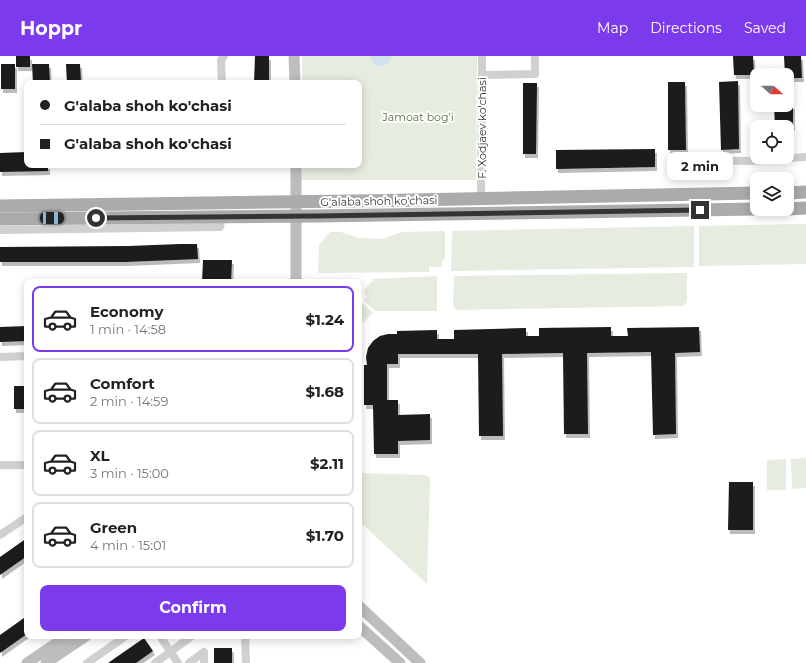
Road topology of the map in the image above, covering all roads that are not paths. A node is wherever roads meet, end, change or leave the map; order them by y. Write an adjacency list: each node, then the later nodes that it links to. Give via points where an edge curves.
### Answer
1 (224, 56): 6 (street)
2 (294, 56): 7 (main road)
3 (482, 56): 5 (street, F. Xodjaev ko'chasi)
4 (535, 56): 5 (street, via 535,74)
5 (482, 75): 14 (street, F. Xodjaev ko'chasi)
6 (222, 80)
7 (295, 80)
8 (806, 157): 9 (street, via 750,161)
9 (698, 160)
10 (296, 168): 15 (main road)
11 (806, 192): 13 (main road)
12 (750, 193): 14 (main road, G'alaba shoh ko'chasi)
13 (794, 193)
14 (481, 199): 15 (main road, G'alaba shoh ko'chasi)
15 (296, 203): 16 (main road, G'alaba shoh ko'chasi); 21 (main road)
16 (0, 206)
17 (794, 208): 18 (main road)
18 (806, 208)
19 (750, 209): 21 (main road, G'alaba shoh ko'chasi)
20 (222, 217): 21 (main road, G'alaba shoh ko'chasi); 22 (main road, G'alaba shoh ko'chasi); 23 (street, via 220,227)
21 (296, 217): 24 (main road)
22 (0, 219)
23 (0, 230)
24 (296, 279)
25 (24, 356): 26 (street)
26 (0, 357)
27 (0, 465): 28 (street)
28 (24, 465)
29 (24, 518): 30 (street)
30 (0, 535)
31 (362, 609): 49 (main road)
32 (362, 629): 48 (main road)
33 (62, 639): 40 (main road)
34 (82, 639): 41 (main road)
35 (122, 639): 42 (street)
36 (162, 639): 39 (street)
37 (188, 639): 39 (street)
38 (245, 639): 47 (street)
39 (171, 651): 43 (street); 44 (street)
40 (33, 661)
41 (46, 663)
42 (87, 663)
43 (155, 663)
44 (178, 663)
45 (189, 663): 46 (street, via 204,652)
46 (204, 663)
47 (246, 663)
48 (400, 663)
49 (420, 663)

